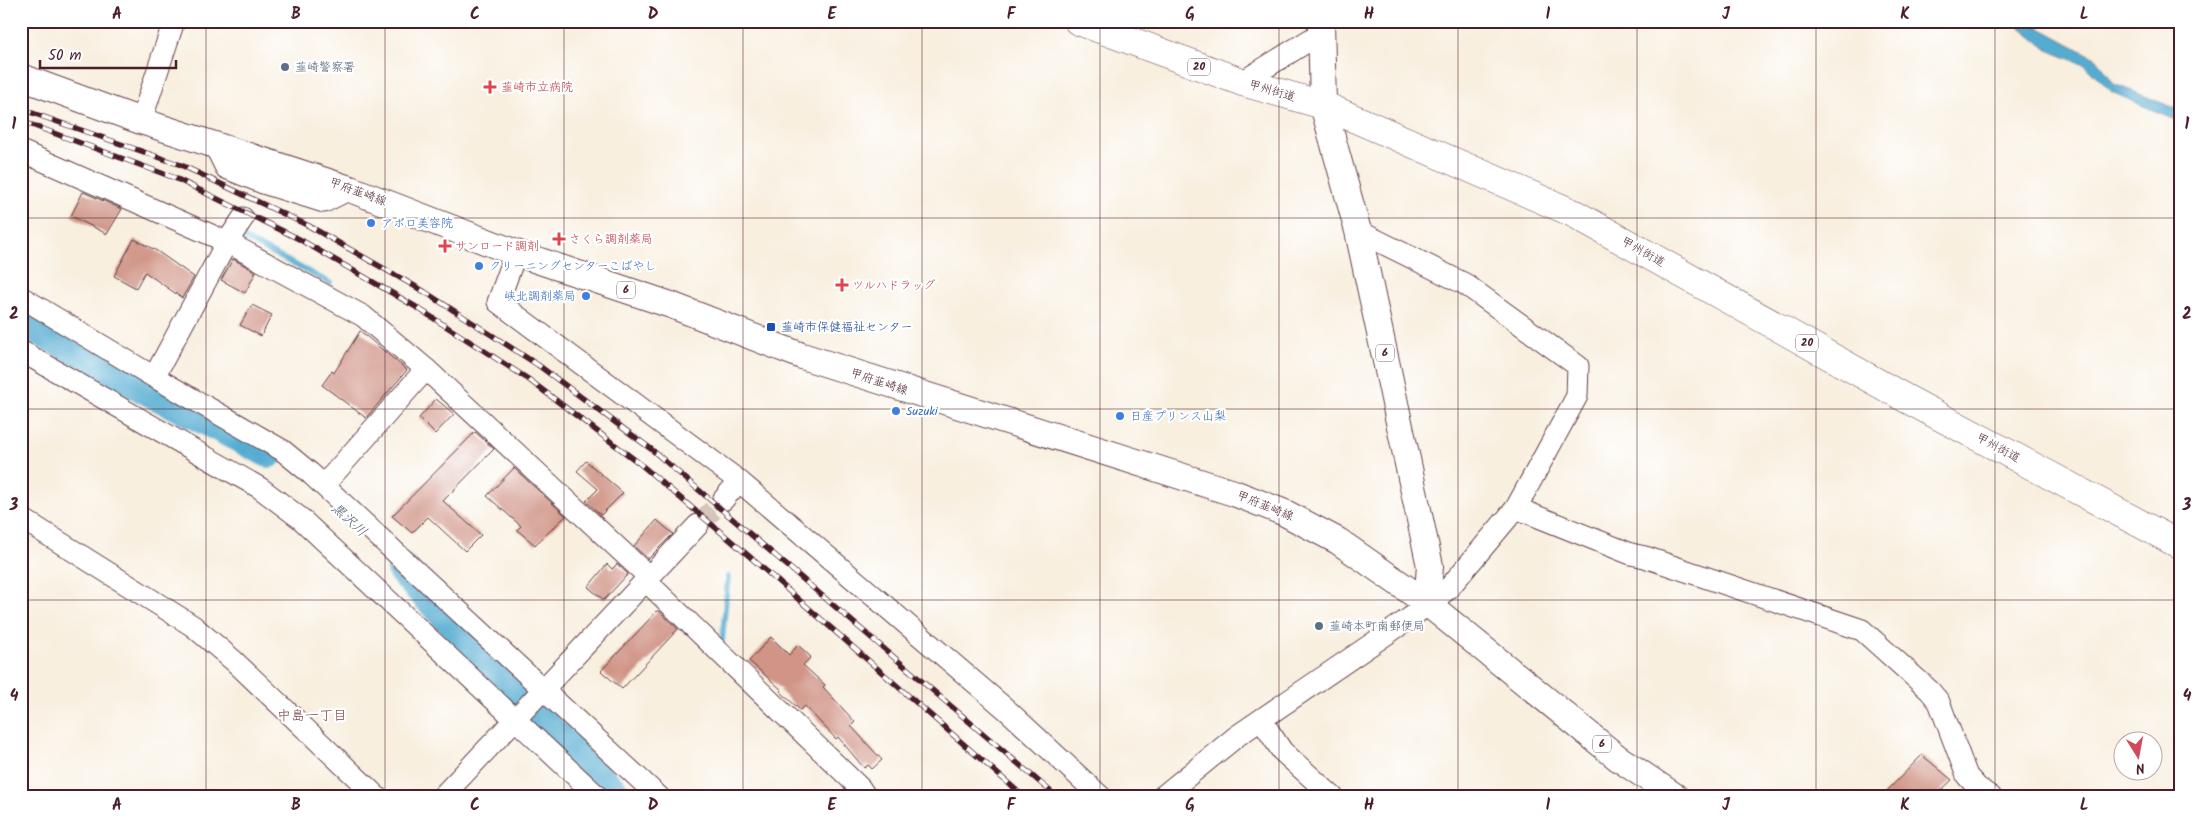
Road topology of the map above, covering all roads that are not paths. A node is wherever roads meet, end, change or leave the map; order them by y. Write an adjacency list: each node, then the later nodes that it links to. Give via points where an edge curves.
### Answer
1 (174, 21): 7 (street)
2 (1078, 21): 5 (highway, 甲州街道 / 20)
3 (1321, 27): 5 (street); 6 (main road)
4 (21, 77): 7 (main road, 甲府韮崎線 / 6)
5 (1242, 82): 6 (highway, 甲州街道 / 20)
6 (1323, 105): 12 (main road, 6); 25 (highway, 甲州街道 / 20, via 1573,212 1905,398)
7 (141, 121): 8 (main road, 甲府韮崎線 / 6)
8 (214, 144): 10 (main road, 甲府韮崎線 / 6); 10 (street, via 226,168 260,187 324,202)
9 (21, 151): 13 (street)
10 (350, 189): 14 (main road, 甲府韮崎線 / 6)
11 (243, 218): 13 (street)
12 (1358, 231): 22 (street, via 1465,284 1578,366 1578,396); 27 (main road, 6, via 1430,566)
13 (227, 242): 17 (street, via 363,316); 18 (street)
14 (516, 253): 19 (street, via 498,302); 27 (main road, 甲府韮崎線 / 6, via 671,305 802,356 1234,493 1285,513 1338,541)
15 (21, 297): 18 (street)
16 (21, 351): 29 (street, via 260,488 300,518)
17 (426, 369): 20 (street); 26 (street)
18 (154, 377): 20 (street, via 282,450)
19 (739, 481): 21 (street); 36 (street, via 1007,710)
20 (324, 485): 28 (street)
21 (723, 500)
22 (1516, 508): 27 (street, via 1448,589); 40 (street, via 1631,554 1862,630 1940,702 1967,776)
23 (21, 518): 31 (street, via 193,626)
24 (698, 525): 26 (street)
25 (2180, 546)
26 (647, 578): 28 (street); 35 (street)
27 (1427, 603): 30 (street); 39 (main road, 甲府韮崎線 / 6, via 1618,758)
28 (544, 688): 29 (street); 34 (street)
29 (514, 719): 32 (street); 33 (street)
30 (1262, 721): 37 (street, via 1237,736); 38 (street, via 1282,751)
31 (377, 797)
32 (442, 797)
33 (598, 797)
34 (658, 797)
35 (866, 797)
36 (1101, 797)
37 (1162, 797)
38 (1333, 797)
39 (1676, 797)
40 (1991, 797)

